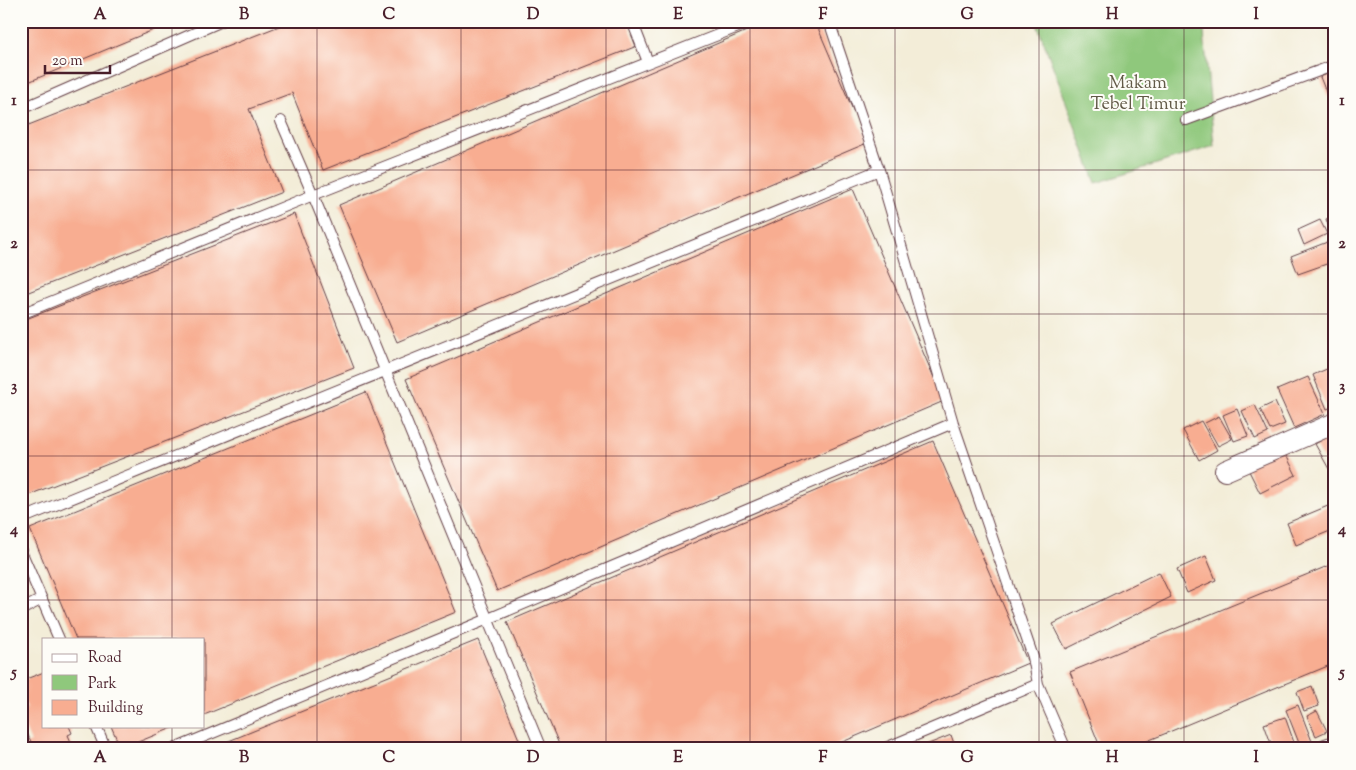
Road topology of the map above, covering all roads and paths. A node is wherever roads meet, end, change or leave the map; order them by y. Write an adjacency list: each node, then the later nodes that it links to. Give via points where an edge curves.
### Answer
1 (222, 21): 7 (lane)
2 (632, 21): 5 (lane)
3 (753, 21): 5 (lane)
4 (829, 21): 10 (lane)
5 (648, 62): 11 (lane)
6 (1335, 65): 8 (lane)
7 (21, 109)
8 (1186, 120)
9 (281, 121): 11 (lane)
10 (880, 170): 13 (lane); 15 (lane)
11 (313, 195): 12 (lane); 13 (lane)
12 (21, 314)
13 (386, 371): 17 (lane); 21 (lane)
14 (1335, 422): 16 (street)
15 (953, 423): 21 (lane); 23 (lane, via 1033,656)
16 (1225, 471)
17 (21, 519)
18 (21, 550): 19 (lane)
19 (42, 599): 20 (lane); 22 (lane)
20 (21, 610)
21 (488, 620): 28 (lane); 29 (lane)
22 (59, 638)
23 (1038, 684): 26 (lane); 30 (lane)
24 (97, 728): 27 (lane)
25 (1335, 746): 31 (street)
26 (1065, 747)
27 (106, 749)
28 (174, 749)
29 (541, 749)
30 (883, 749)
31 (1326, 749)

